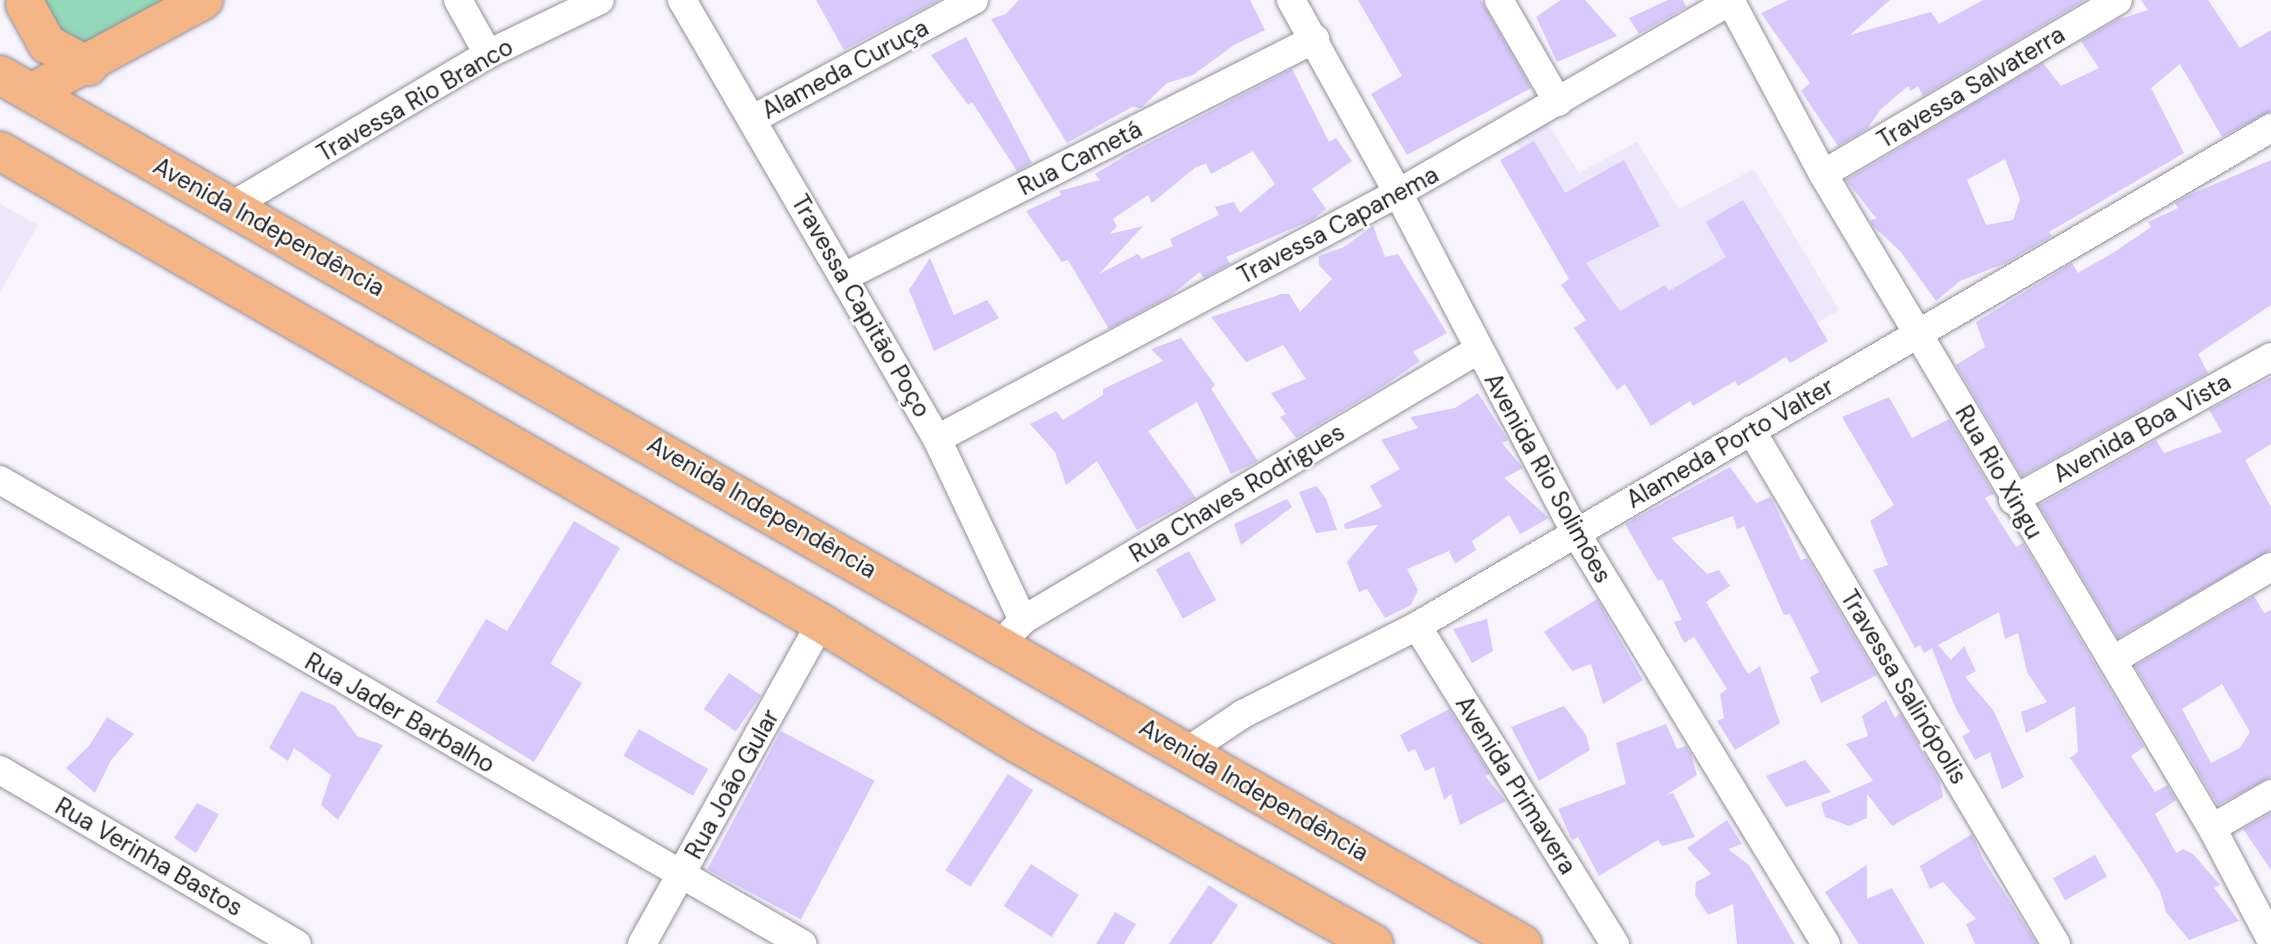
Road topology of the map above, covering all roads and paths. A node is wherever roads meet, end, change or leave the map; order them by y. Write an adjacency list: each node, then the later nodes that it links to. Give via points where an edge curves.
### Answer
1 (204, 0): 13 (main road)
2 (458, 0): 12 (street)
3 (600, 0): 12 (street, Travessa Rio Branco)
4 (681, 0): 16 (street, Travessa Capitão Poço)
5 (974, 0): 16 (street, Alameda Curuça)
6 (1291, 0): 11 (street, Avenida Rio Solimões)
7 (1499, 0): 15 (street)
8 (1731, 0): 15 (street, Travessa Capanema); 19 (street, Rua Rio Xingu)
9 (2118, 0): 19 (street, Travessa Salvaterra)
10 (19, 8): 13 (main road, via 47,44)
11 (1315, 39): 20 (street, Avenida Rio Solimões); 22 (street, Rua Cametá)
12 (488, 54): 21 (street, Travessa Rio Branco)
13 (88, 66): 14 (main road)
14 (16, 84): 21 (main road, Avenida Independência)
15 (1558, 102): 20 (street, Travessa Capanema)
16 (753, 119): 22 (street, Travessa Capitão Poço)
17 (2271, 128): 23 (street, Alameda Porto Valter)
18 (0, 151): 32 (main road)
19 (1823, 174): 23 (street, Rua Rio Xingu)
20 (1398, 193): 24 (street, Avenida Rio Solimões); 27 (street, Travessa Capanema)
21 (233, 205): 34 (main road, Avenida Independência)
22 (844, 277): 27 (street, Travessa Capitão Poço)
23 (1920, 332): 26 (street, Alameda Porto Valter); 29 (street, Rua Rio Xingu)
24 (1478, 350): 30 (street, Avenida Rio Solimões); 34 (street, Rua Chaves Rodrigues)
25 (2271, 356): 29 (street, Avenida Boa Vista)
26 (1751, 430): 30 (street, Alameda Porto Valter); 49 (street, Travessa Salinópolis)
27 (937, 439): 34 (street, Travessa Capitão Poço)
28 (0, 480): 40 (street, Rua Jader Barbalho)
29 (2013, 500): 35 (street, Rua Rio Xingu)
30 (1576, 533): 33 (street, Alameda Porto Valter); 48 (street, Avenida Rio Solimões)
31 (2271, 567): 35 (street)
32 (821, 623): 40 (street, Rua João Gular); 45 (main road, via 1018,744)
33 (1417, 626): 36 (street, Alameda Porto Valter, via 1243,714); 47 (street, Avenida Primavera)
34 (1013, 632): 36 (main road, Avenida Independência)
35 (2113, 660): 39 (street, Rua Rio Xingu)
36 (1186, 752): 46 (main road, Avenida Independência)
37 (0, 770): 42 (street, Rua Verinha Bastos)
38 (2271, 794): 39 (street)
39 (2212, 828): 41 (street, Rua Rio Xingu)
40 (681, 876): 43 (street, Rua João Gular); 44 (street, Rua Jader Barbalho)
41 (2271, 940)
42 (297, 944)
43 (642, 944)
44 (802, 944)
45 (1374, 944)
46 (1522, 944)
47 (1615, 944)
48 (1826, 944)
49 (2056, 944)

